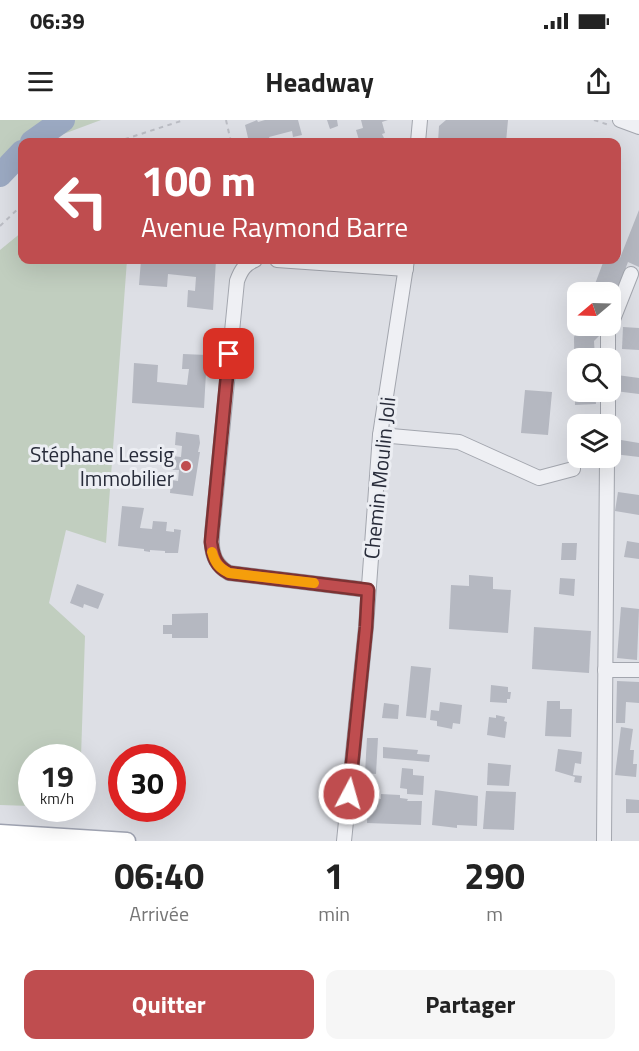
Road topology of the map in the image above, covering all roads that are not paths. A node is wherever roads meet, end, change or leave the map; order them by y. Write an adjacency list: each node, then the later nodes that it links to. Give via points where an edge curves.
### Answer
1 (420, 120): 4 (street)
2 (620, 120): 3 (street)
3 (639, 127)
4 (418, 138)
5 (246, 264): 12 (street, via 237,281 212,553 229,573)
6 (407, 264): 9 (street, Chemin Moulin Joli)
7 (631, 274): 8 (street, via 609,332)
8 (608, 348)
9 (380, 435): 11 (street, via 459,442 539,478); 12 (street, Chemin Moulin Joli)
10 (607, 468): 13 (street)
11 (573, 469)
12 (368, 590): 17 (street, Chemin Moulin Joli)
13 (605, 670): 14 (street); 18 (street)
14 (639, 670)
15 (0, 833): 16 (main road)
16 (117, 841)
17 (344, 841)
18 (604, 841)

